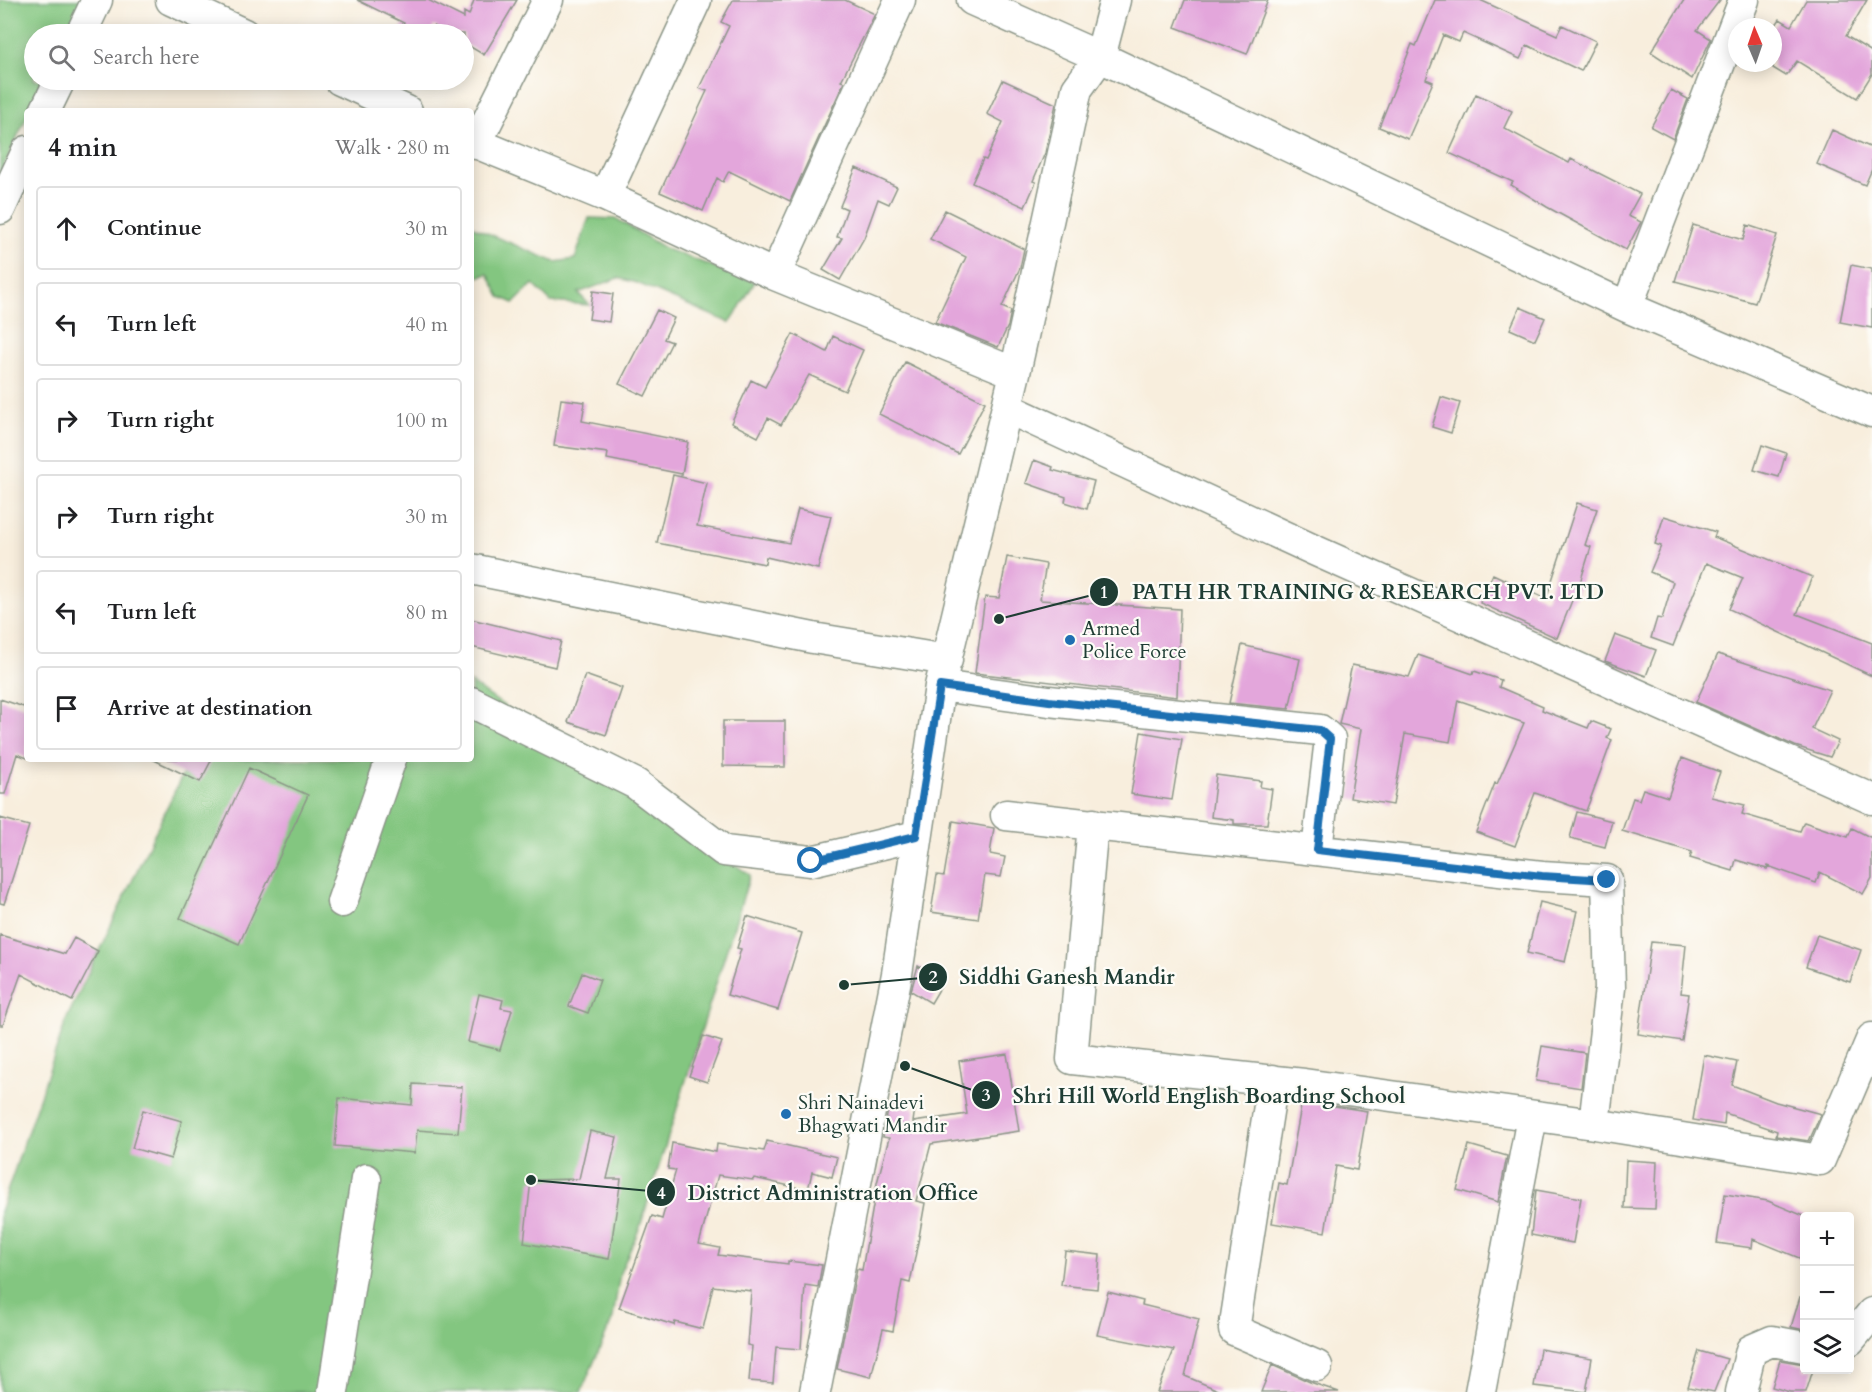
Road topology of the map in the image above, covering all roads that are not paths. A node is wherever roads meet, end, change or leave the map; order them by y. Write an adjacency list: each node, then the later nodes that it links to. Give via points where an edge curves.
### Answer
1 (97, 0): 9 (street)
2 (171, 0): 10 (street)
3 (548, 0): 16 (street)
4 (696, 0): 18 (street)
5 (900, 0): 20 (street)
6 (972, 0): 11 (street)
7 (1115, 0): 11 (street)
8 (1744, 0): 21 (street)
9 (86, 24)
10 (223, 24)
11 (1101, 57): 21 (street); 22 (street, via 1077,89)
12 (55, 90): 14 (street)
13 (362, 90): 15 (street)
14 (46, 108)
15 (401, 108)
16 (474, 142): 18 (street)
17 (24, 157): 19 (street)
18 (605, 196): 20 (street)
19 (0, 209)
20 (775, 275): 22 (street)
21 (1627, 308): 24 (street)
22 (1015, 374): 23 (street)
23 (1007, 408): 26 (street); 29 (street)
24 (1872, 412)
25 (474, 570): 26 (street, via 813,638)
26 (944, 673): 32 (street); 33 (street, via 1049,701 1320,730 1330,739)
27 (474, 703): 32 (street, via 636,784 724,851 811,861)
28 (390, 762): 34 (street)
29 (1872, 799)
30 (1006, 815): 31 (street)
31 (1093, 824): 33 (street); 36 (street, via 1072,1059)
32 (916, 836): 45 (street, via 897,974)
33 (1317, 850): 38 (street, via 1607,880 1610,988)
34 (342, 902)
35 (1872, 1038): 38 (street, via 1820,1160)
36 (1273, 1080): 37 (street); 43 (street, via 1234,1330)
37 (1532, 1117): 38 (street); 46 (street)
38 (1594, 1124)
39 (366, 1179): 44 (street)
40 (1872, 1313): 41 (street)
41 (1854, 1335)
42 (1800, 1346): 47 (street, via 1772,1341 1751,1350)
43 (1317, 1366)
44 (333, 1392)
45 (815, 1392)
46 (1480, 1392)
47 (1740, 1392)

